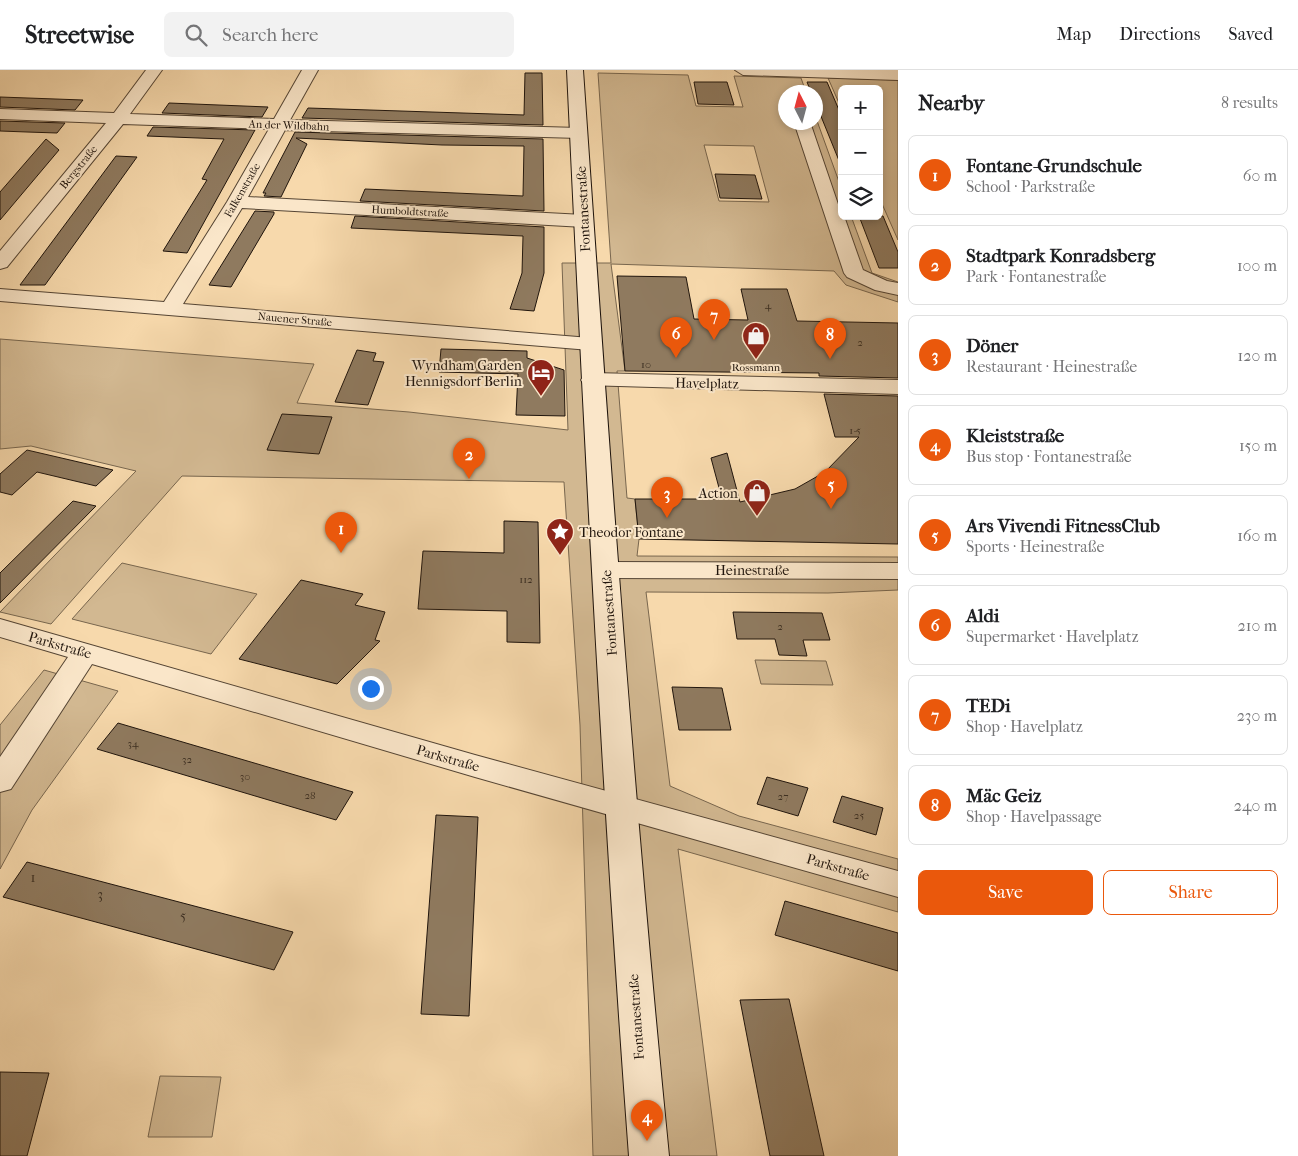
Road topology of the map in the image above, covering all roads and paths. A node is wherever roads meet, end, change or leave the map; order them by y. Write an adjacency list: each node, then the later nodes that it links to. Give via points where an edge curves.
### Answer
1 (154, 70): 7 (street, Bergstraße)
2 (310, 70): 8 (street, Falkenstraße)
3 (576, 70): 10 (street, Fontanestraße)
4 (743, 70): 5 (street, via 788,78)
5 (898, 75)
6 (0, 114): 7 (street, An der Wildbahn)
7 (119, 118): 8 (street, An der Wildbahn); 13 (street, Bergstraße)
8 (279, 124): 10 (street, An der Wildbahn); 11 (street, Falkenstraße)
9 (805, 130): 14 (street, via 854,273 865,280)
10 (579, 133): 12 (street, Fontanestraße)
11 (236, 202): 12 (street, Humboldtstraße); 16 (street, Falkenstraße)
12 (584, 221): 17 (street, Fontanestraße)
13 (0, 263)
14 (898, 289)
15 (0, 295): 16 (street, Nauener Straße)
16 (170, 309): 17 (street, Nauener Straße)
17 (590, 344): 18 (street, Fontanestraße)
18 (592, 380): 19 (street, Havelplatz); 20 (street, Fontanestraße)
19 (898, 387)
20 (606, 570): 21 (street, Heinestraße); 25 (street, Fontanestraße)
21 (898, 571)
22 (0, 628): 23 (street, Parkstraße)
23 (86, 652): 24 (street); 25 (street, Parkstraße)
24 (0, 781)
25 (623, 806): 26 (street, Parkstraße); 27 (street, Fontanestraße, via 634,990)
26 (898, 884)
27 (649, 1156)

